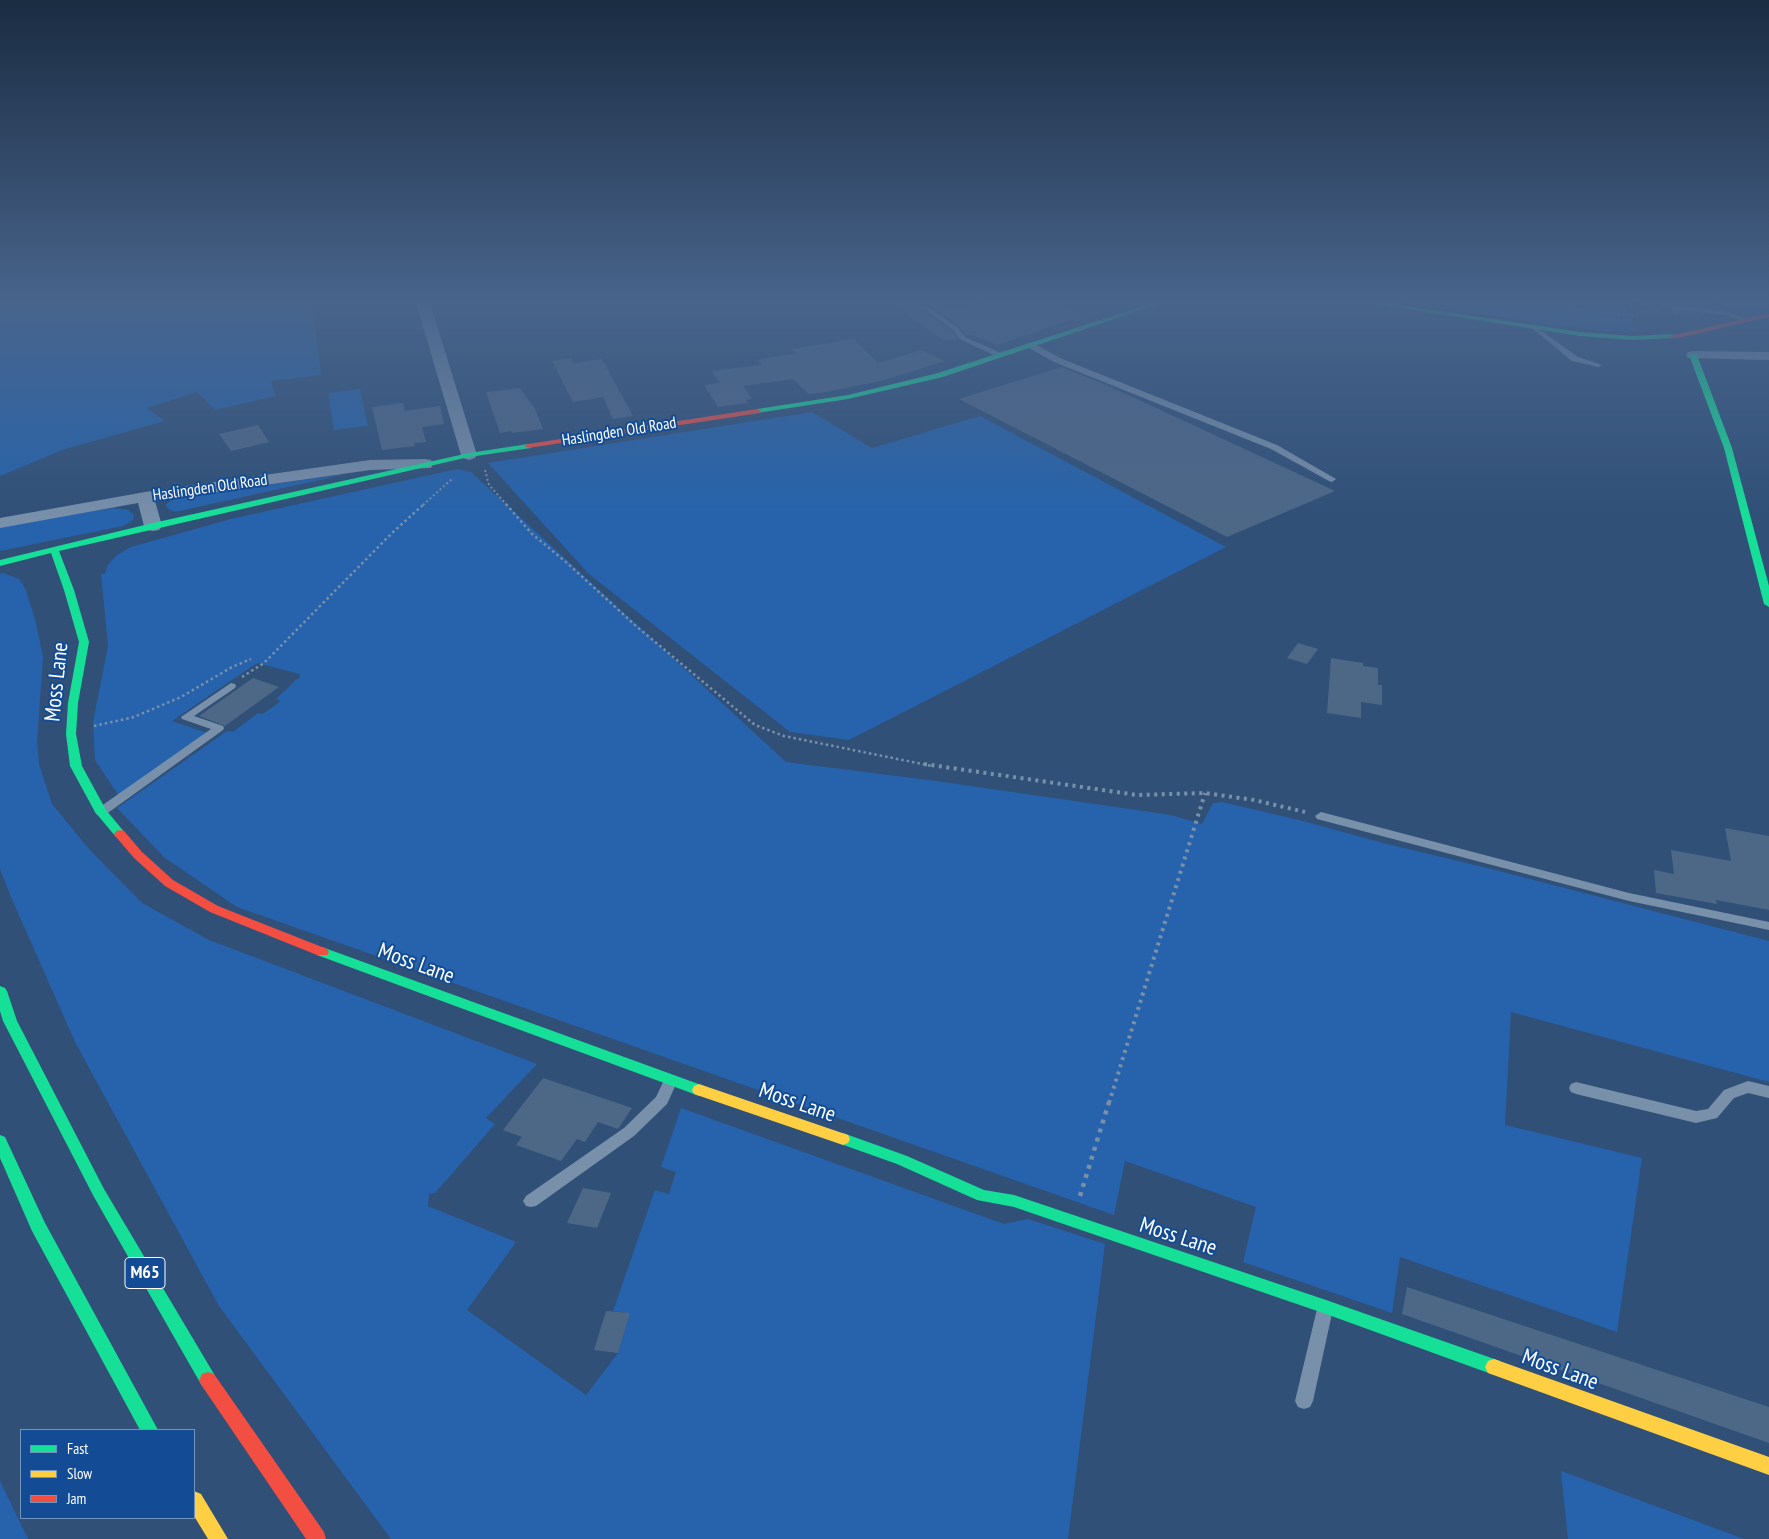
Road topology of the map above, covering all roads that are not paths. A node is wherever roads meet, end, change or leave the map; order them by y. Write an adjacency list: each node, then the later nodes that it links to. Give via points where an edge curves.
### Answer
1 (447, 375): 5 (street)
2 (941, 375): 5 (main road, Haslingden Old Road, via 848,397)
3 (1094, 375): 7 (lane, via 1274,447)
4 (1694, 375): 13 (main road, via 1728,448)
5 (474, 454): 6 (main road, Haslingden Old Road)
6 (425, 464): 8 (street, Haslingden Old Road, via 370,465); 10 (main road, Haslingden Old Road)
7 (1332, 478)
8 (144, 497): 9 (street, Haslingden Old Road); 10 (street, Haslingden Old Road)
9 (0, 523)
10 (153, 526): 11 (main road, Haslingden Old Road)
11 (54, 550): 12 (main road, Haslingden Old Road); 15 (main road, Moss Lane, via 84,642 73,704 76,766)
12 (0, 563)
13 (1769, 604)
14 (231, 686): 15 (lane, via 186,718 219,728)
15 (101, 812): 19 (main road, Moss Lane, via 138,855 169,883 214,909)
16 (1321, 816): 17 (lane, via 1629,896)
17 (1769, 926)
18 (0, 991): 30 (main road, M65, via 10,1021 95,1184 193,1357)
19 (671, 1080): 23 (lane, via 662,1100 634,1127); 24 (main road, Moss Lane, via 902,1160 982,1196 1014,1201)
20 (1576, 1088): 21 (lane, via 1696,1117 1712,1114 1723,1099 1736,1091 1748,1087)
21 (1769, 1092)
22 (0, 1142): 26 (main road, via 38,1226)
23 (531, 1201)
24 (1326, 1307): 25 (lane); 27 (main road, Moss Lane)
25 (1304, 1401)
26 (148, 1429)
27 (1769, 1466)
28 (195, 1502): 29 (main road)
29 (219, 1539)
30 (317, 1539)

